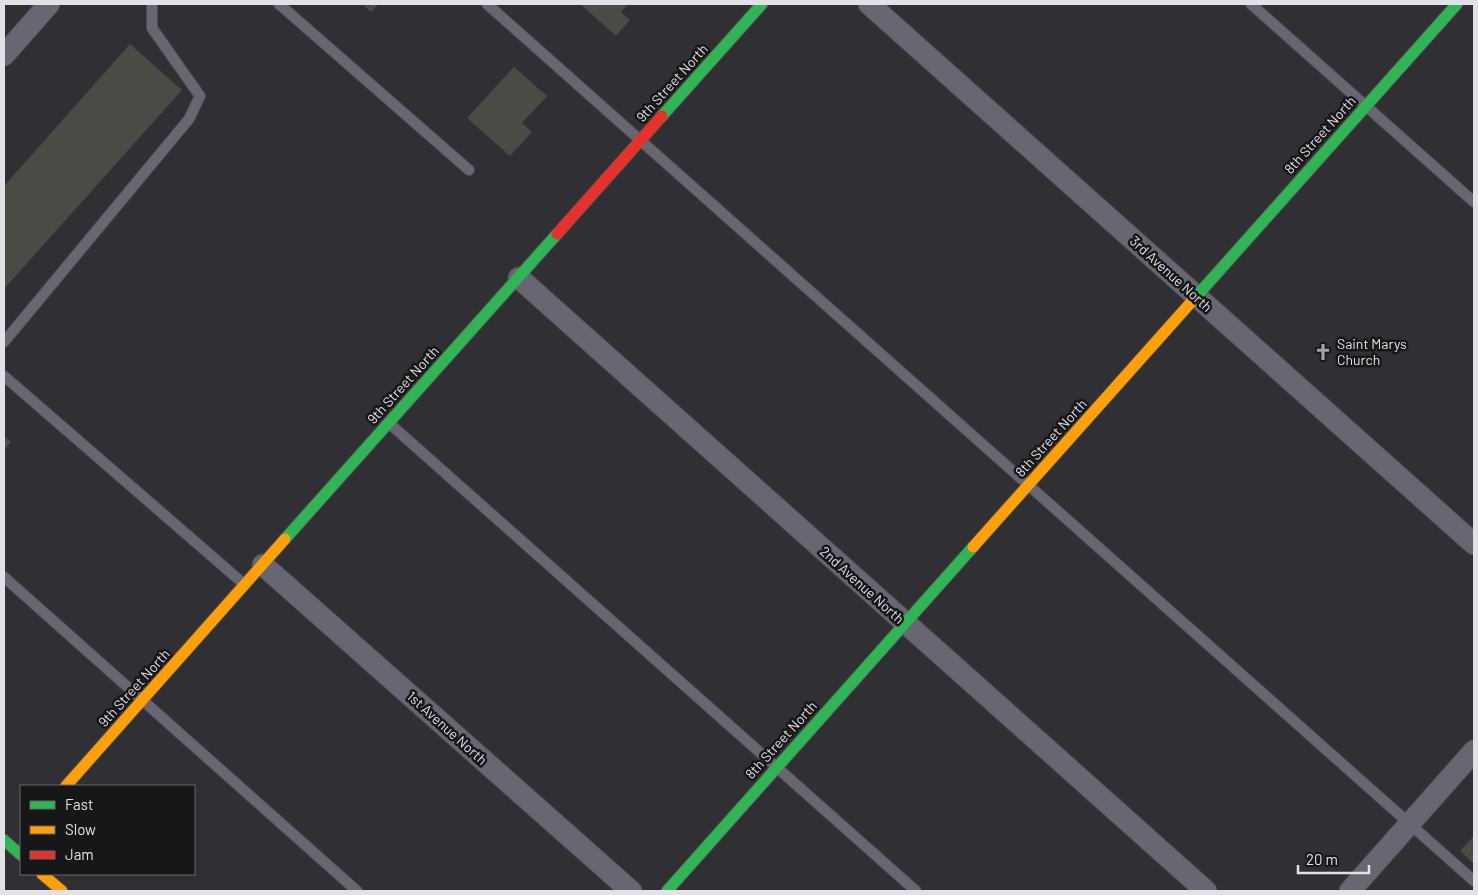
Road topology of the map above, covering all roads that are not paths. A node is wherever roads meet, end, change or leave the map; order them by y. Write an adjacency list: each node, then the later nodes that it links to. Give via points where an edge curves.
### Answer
1 (50, 4): 9 (street)
2 (152, 4): 16 (lane, via 152,28 200,96 189,119)
3 (279, 4): 12 (lane)
4 (486, 4): 11 (lane)
5 (762, 4): 11 (street, 9th Street North)
6 (868, 4): 15 (street, 3rd Avenue North)
7 (1251, 4): 10 (lane)
8 (1457, 4): 10 (street, 8th Street North)
9 (4, 55)
10 (1366, 106): 13 (lane); 15 (street, 8th Street North)
11 (641, 141): 14 (street, 9th Street North); 19 (lane)
12 (469, 170)
13 (1474, 202)
14 (519, 278): 18 (street, 9th Street North); 24 (street, 2nd Avenue North)
15 (1196, 296): 19 (street, 8th Street North); 20 (street, 3rd Avenue North)
16 (4, 342)
17 (4, 376): 23 (lane)
18 (389, 423): 21 (street, 9th Street North); 27 (lane)
19 (1028, 485): 24 (street, 8th Street North); 29 (lane)
20 (1474, 544)
21 (263, 565): 23 (street, 9th Street North); 34 (street, 1st Avenue North)
22 (4, 577): 25 (lane)
23 (245, 585): 25 (street, 9th Street North)
24 (906, 623): 27 (street, 8th Street North); 37 (street, 2nd Avenue North)
25 (142, 700): 28 (street, 9th Street North); 33 (lane)
26 (1474, 751): 29 (street)
27 (776, 768): 35 (street, 8th Street North); 36 (lane)
28 (67, 785)
29 (1410, 824): 31 (lane); 38 (street)
30 (43, 875): 32 (street)
31 (1474, 881)
32 (62, 891)
33 (357, 891)
34 (631, 891)
35 (666, 891)
36 (916, 891)
37 (1206, 891)
38 (1350, 891)

